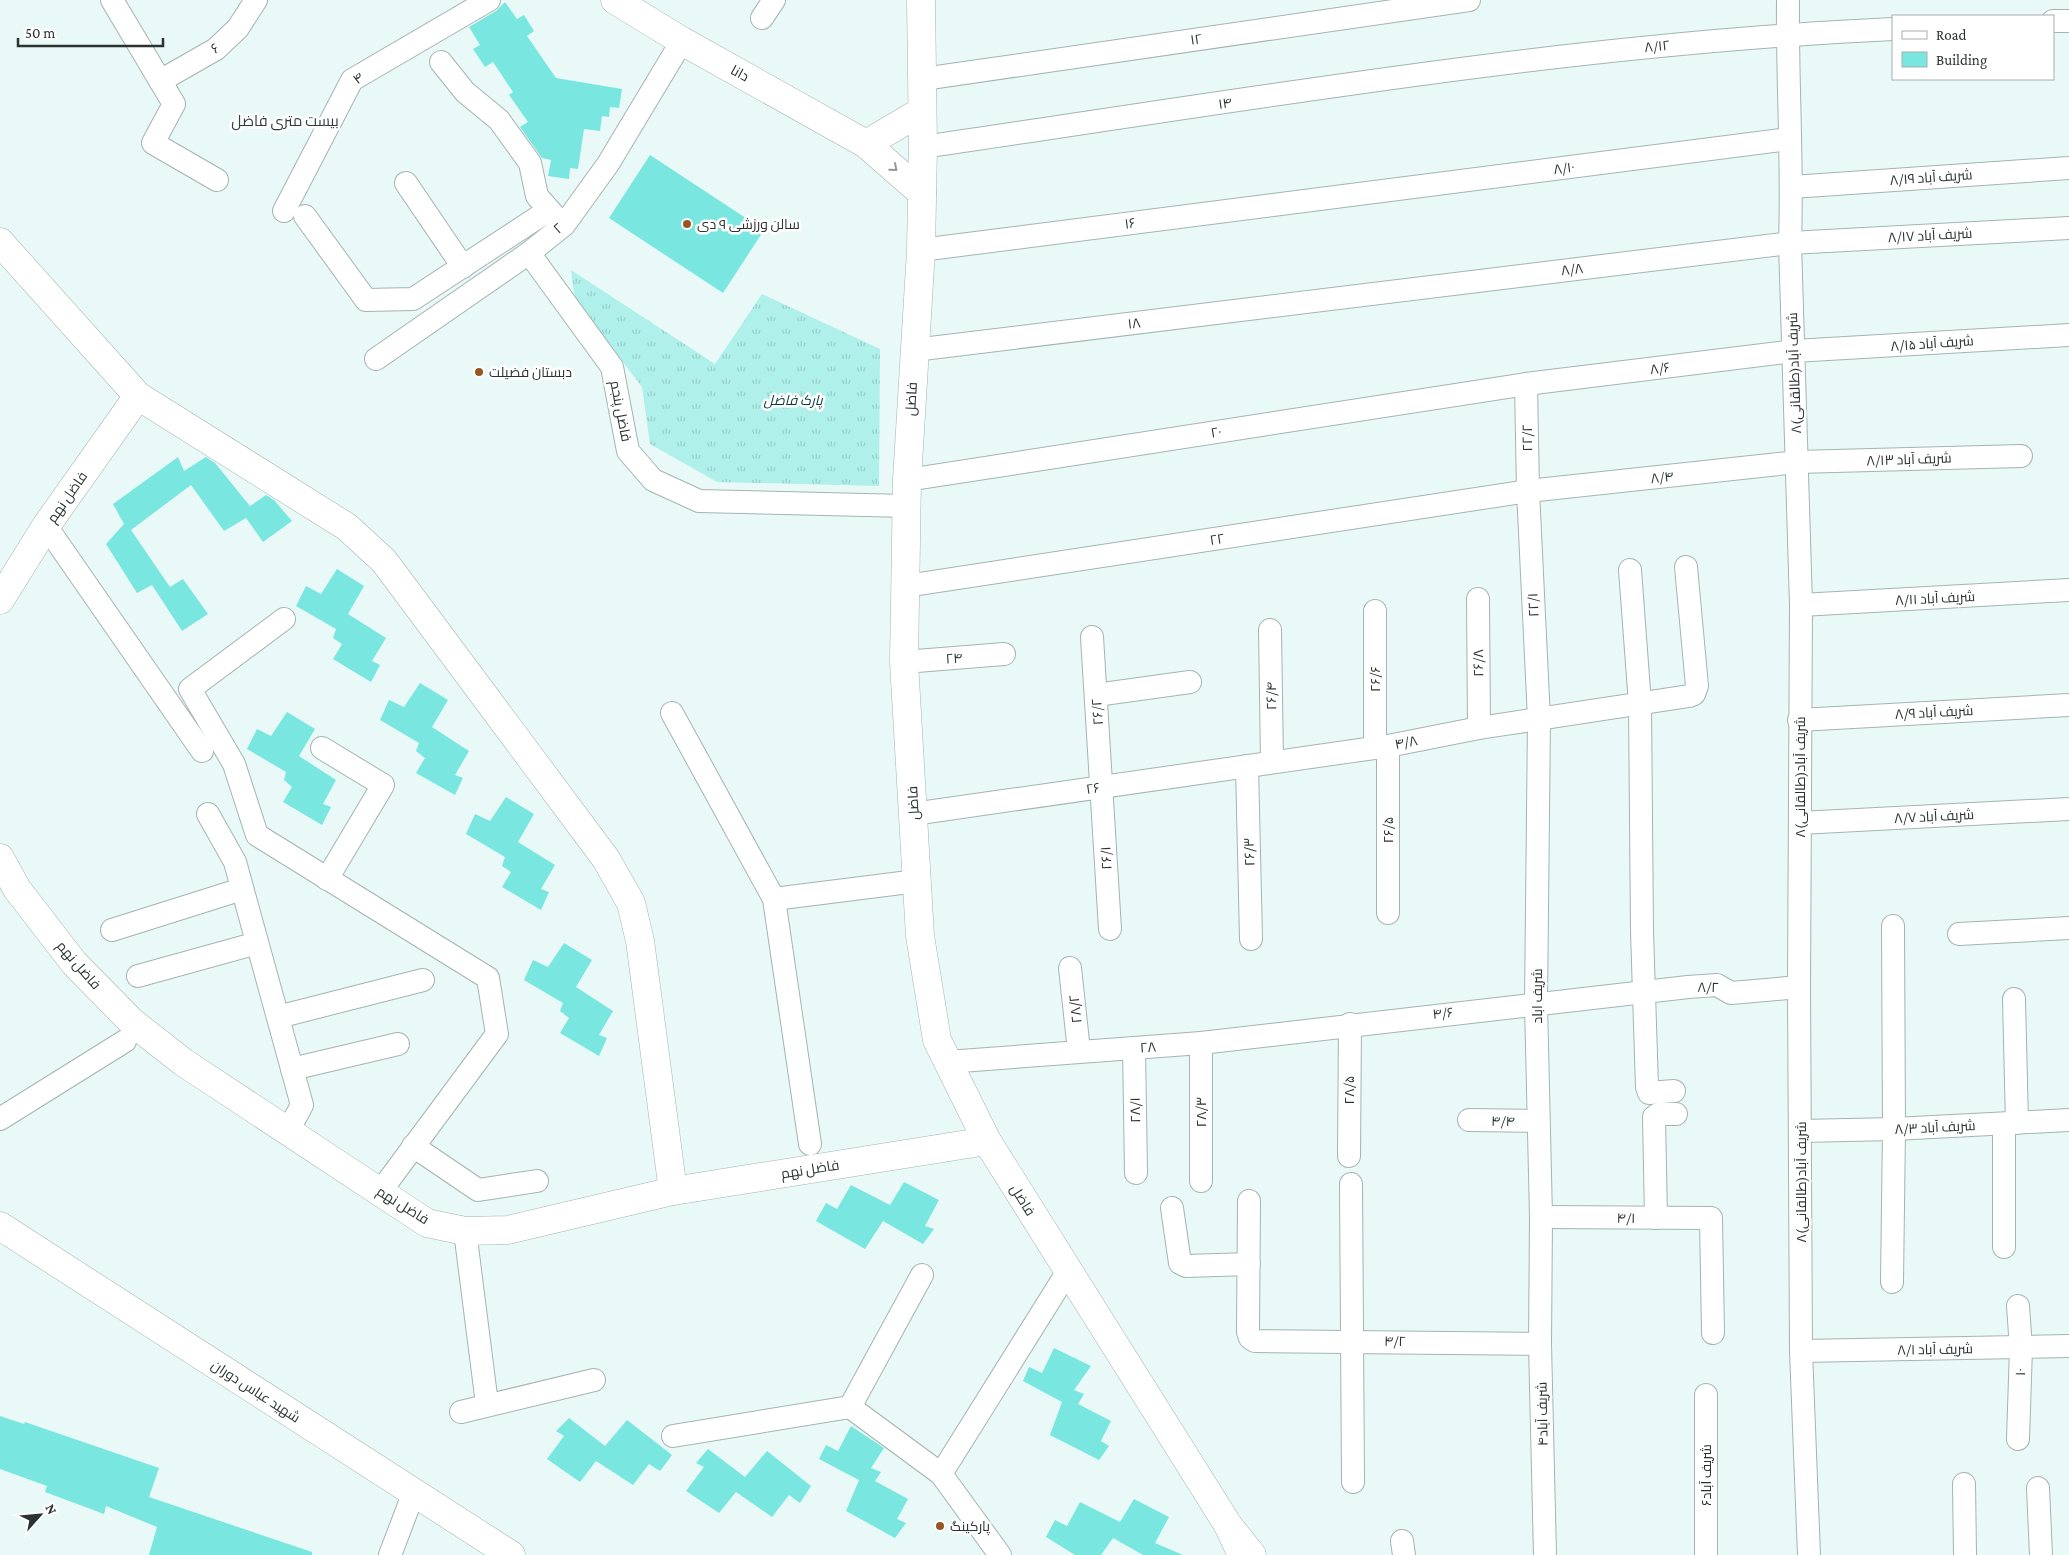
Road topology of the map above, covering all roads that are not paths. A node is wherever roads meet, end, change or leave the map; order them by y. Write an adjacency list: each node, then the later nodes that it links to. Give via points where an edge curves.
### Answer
1 (112, 0): 16 (street)
2 (256, 0): 16 (street, ۶, via 238,28 216,49)
3 (490, 0): 33 (street, ۴, via 352,80 294,214 366,300 414,299)
4 (615, 0): 12 (street, دانا)
5 (920, 0): 15 (street, فاضل)
6 (1469, 0): 15 (street, ۱۲)
7 (1788, 0): 11 (street, ۸شریف آباد(طالقانی))
8 (2054, 21): 9 (street)
9 (2069, 21)
10 (1892, 29): 11 (street, ۸/۱۲)
11 (1788, 34): 13 (street, ۸/۱۲); 18 (street, ۸شریف آباد(طالقانی))
12 (682, 41): 19 (street, دانا); 27 (street, ۲, via 608,164)
13 (1526, 59): 20 (street, ۱۴)
14 (441, 62): 27 (street, via 465,92 499,120 530,163 537,196)
15 (922, 79): 17 (street, فاضل)
16 (160, 81): 22 (street, via 174,104 153,143)
17 (922, 111): 19 (street); 20 (street, فاضل)
18 (1789, 139): 24 (street, ۸شریف آباد(طالقانی)); 26 (street, ۸/۱۰)
19 (866, 144): 25 (street, دانا, one-way to 25)
20 (923, 147): 25 (street, فاضل)
21 (2069, 168): 24 (street, شریف آباد ۸/۱۹)
22 (217, 180)
23 (406, 183): 33 (street)
24 (1792, 187): 30 (street, ۸شریف آباد(طالقانی))
25 (922, 193): 31 (street, فاضل)
26 (1338, 196): 31 (street, ۱۶)
27 (556, 217): 32 (street, ۲); 33 (street)
28 (2069, 228): 30 (street, شریف آباد ۸/۱۷)
29 (0, 242): 40 (street)
30 (1790, 243): 34 (street, ۸/۸); 37 (street, ۸شریف آباد(طالقانی))
31 (921, 250): 36 (street, فاضل)
32 (529, 253): 38 (street, ۲); 45 (street, فاضل پنجم, via 612,367 628,451 654,480 699,501)
33 (462, 267)
34 (1354, 296): 36 (street, ۱۸)
35 (2069, 334): 37 (street, شریف آباد ۸/۱۵)
36 (914, 350): 43 (street, فاضل)
37 (1794, 351): 39 (street, ۸/۶); 42 (street, ۸شریف آباد(طالقانی))
38 (376, 359)
39 (1526, 384): 43 (street, ۲۰); 44 (street, ۲۲/۲)
40 (138, 396): 46 (street, فاضل نهم); 125 (street, via 347,527 384,560 606,859 631,903 640,941)
41 (2021, 456): 42 (street, شریف آباد ۸/۱۳)
42 (1797, 462): 44 (street, ۸/۴); 53 (street, ۸شریف آباد(طالقانی))
43 (907, 480): 45 (street, فاضل)
44 (1528, 491): 49 (street, ۲۲); 65 (street, ۲۲/۱)
45 (906, 506): 49 (street, فاضل)
46 (46, 526): 52 (street, فاضل نهم); 70 (street)
47 (1686, 568): 62 (street, ۴/۸, via 1697,686 1694,694)
48 (1630, 570): 62 (street)
49 (906, 586): 59 (street, فاضل)
50 (2069, 590): 53 (street, شریف آباد ۸/۱۱)
51 (1478, 599): 67 (street, ۲۶/۸)
52 (0, 600)
53 (1802, 605): 66 (street, ۸شریف آباد(طالقانی))
54 (1374, 611): 68 (street, ۲۶/۶)
55 (284, 619): 79 (street, via 190,689 234,764 257,836)
56 (1270, 630): 71 (street, ۲۶/۴)
57 (1092, 637): 61 (street, ۲۶/۲)
58 (1004, 654): 59 (street, ۲۴)
59 (904, 662): 76 (street, فاضل)
60 (1190, 682): 61 (street)
61 (1096, 695): 73 (street, ۲۶/۲)
62 (1640, 704): 65 (street, ۴/۸); 95 (street)
63 (2069, 705): 66 (street, شریف آباد ۸/۹)
64 (672, 713): 82 (street)
65 (1539, 719): 67 (street, ۴/۸); 97 (street, شریف اباد)
66 (1800, 720): 77 (street, ۸شریف آباد(طالقانی))
67 (1479, 728): 68 (street, ۴/۸)
68 (1381, 747): 71 (street, ۴/۸); 83 (street, ۲۶/۵)
69 (322, 748): 79 (street, via 383,785)
70 (202, 751)
71 (1272, 761): 72 (street, ۲۶)
72 (1246, 766): 73 (street, ۲۶); 89 (street, ۲۶/۳)
73 (1102, 787): 76 (street, ۲۶); 86 (street, ۲۶/۱)
74 (2069, 809): 77 (street, شریف آباد ۸/۷)
75 (208, 814): 81 (street, via 234,862)
76 (913, 814): 80 (street, فاضل)
77 (1800, 824): 94 (street, ۸شریف آباد(طالقانی))
78 (0, 858): 115 (street, فاضل نهم, via 17,889 74,963 132,1022 184,1062)
79 (327, 879): 119 (street, via 488,978 497,1034)
80 (917, 881): 82 (street); 105 (street, فاضل, via 920,936 938,1040)
81 (242, 889): 87 (street); 90 (street)
82 (774, 899): 118 (street)
83 (1388, 913)
84 (1893, 926): 114 (street)
85 (2069, 928): 88 (street)
86 (1110, 929)
87 (112, 930)
88 (1960, 934)
89 (1252, 938)
90 (257, 943): 92 (street); 98 (street)
91 (1070, 968): 104 (street, ۲۸/۲)
92 (138, 976)
93 (423, 980): 98 (street)
94 (1799, 987): 95 (street, ۸/۲, via 1731,993 1717,985); 116 (street, ۸شریف آباد(طالقانی))
95 (1644, 991): 97 (street, ۸/۲); 107 (street, via 1647,1087 1649,1093)
96 (2014, 1000): 113 (street)
97 (1536, 1003): 99 (street, ۴/۶); 112 (street, شریف اباد)
98 (278, 1017): 106 (street)
99 (1350, 1024): 101 (street, ۲۸); 120 (street, ۲۸/۵)
100 (125, 1040): 109 (street)
101 (1201, 1042): 103 (street, ۲۸); 123 (street, ۲۸/۳)
102 (398, 1044): 106 (street)
103 (1134, 1048): 104 (street, ۲۸); 121 (street, ۲۸/۱)
104 (1079, 1051): 105 (street, ۲۸)
105 (947, 1062): 117 (street, فاضل)
106 (292, 1069): 115 (street, via 302,1105)
107 (1674, 1091)
108 (1676, 1114): 130 (street, via 1654,1117)
109 (0, 1119)
110 (1469, 1120): 112 (street, ۴/۴)
111 (2069, 1120): 113 (street, شریف آباد ۸/۳)
112 (1538, 1121): 129 (street, شریف اباد)
113 (2010, 1124): 114 (street, شریف آباد ۸/۳); 133 (street)
114 (1894, 1129): 116 (street, شریف آباد ۸/۳); 138 (street)
115 (288, 1131): 126 (street, فاضل نهم)
116 (1801, 1131): 145 (street, ۸شریف آباد(طالقانی))
117 (987, 1141): 125 (street, فاضل نهم); 135 (street, فاضل)
118 (810, 1144)
119 (413, 1146): 122 (street, via 478,1190); 126 (street)
120 (1349, 1156)
121 (1136, 1173)
122 (537, 1181)
123 (1201, 1181)
124 (1351, 1184): 141 (street)
125 (673, 1191): 132 (street, فاضل نهم, via 508,1230)
126 (380, 1192): 132 (street, فاضل نهم, via 427,1223)
127 (1249, 1201): 134 (street)
128 (1172, 1208): 134 (street, via 1180,1263 1186,1266)
129 (1540, 1217): 130 (street, ۴/۱); 136 (street, شریف اباد)
130 (1656, 1218): 140 (street, ۴/۱, via 1711,1218)
131 (0, 1226): 157 (street, شهید عباس دوران)
132 (465, 1232): 148 (street)
133 (2004, 1247)
134 (1249, 1264): 141 (street, ۴/۲, via 1250,1338 1255,1341)
135 (1068, 1271): 153 (street); 158 (street, فاضل)
136 (1540, 1272): 142 (street, ۴شریف آباد)
137 (922, 1275): 149 (street)
138 (1892, 1282)
139 (2018, 1306): 144 (street, ۱۰)
140 (1713, 1333)
141 (1352, 1341): 142 (street, ۴/۲); 154 (street)
142 (1540, 1344): 164 (street, ۴شریف آباد)
143 (2069, 1346): 144 (street, شریف آباد ۸/۱)
144 (2021, 1348): 145 (street, شریف آباد ۸/۱); 152 (street, ۱۰)
145 (1801, 1351): 166 (street, ۸شریف آباد(طالقانی))
146 (594, 1380): 148 (street)
147 (1706, 1395): 165 (street, شریف آباد۶)
148 (487, 1404): 150 (street)
149 (850, 1407): 151 (street); 153 (street)
150 (461, 1412)
151 (674, 1436)
152 (2018, 1439)
153 (941, 1474): 161 (street)
154 (1353, 1482)
155 (1964, 1484): 167 (street)
156 (2038, 1488): 168 (street)
157 (414, 1492): 159 (street); 160 (street, شهید عباس دوران)
158 (1228, 1524): 162 (street); 163 (street)
159 (390, 1555)
160 (511, 1555)
161 (1000, 1555)
162 (1242, 1555)
163 (1252, 1555)
164 (1545, 1555)
165 (1706, 1555)
166 (1809, 1555)
167 (1965, 1555)
168 (2041, 1555)

